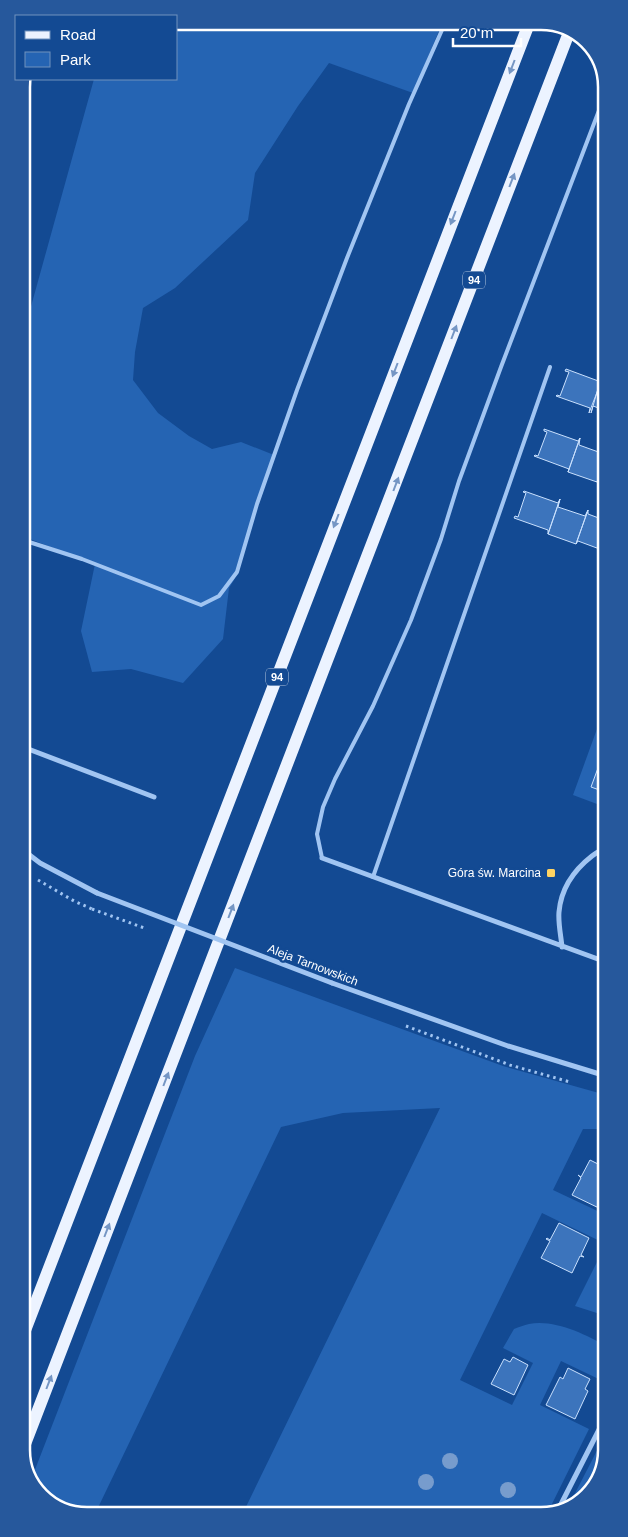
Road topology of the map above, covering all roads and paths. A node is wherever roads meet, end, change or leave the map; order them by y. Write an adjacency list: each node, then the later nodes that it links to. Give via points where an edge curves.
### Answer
1 (442, 30): 6 (lane, via 343,267 257,504 237,572 220,596 201,605)
2 (527, 30): 18 (main road, 94, one-way to 18)
3 (567, 37): 19 (main road, 94, one-way to 3)
4 (598, 116): 11 (lane, via 478,429 411,620 323,808 317,834)
5 (550, 367): 12 (lane)
6 (30, 541)
7 (30, 751): 8 (street)
8 (154, 797)
9 (598, 852): 15 (street, via 571,876 564,892 558,912)
10 (30, 855): 17 (street, Aleja Tarnowskich, bridge, via 97,894 332,983 508,1046)
11 (322, 858): 12 (street)
12 (373, 877): 15 (street)
13 (36, 879): 14 (path)
14 (92, 908)
15 (562, 947): 16 (street)
16 (598, 959)
17 (598, 1074)
18 (30, 1317)
19 (30, 1431)
20 (598, 1432): 21 (street)
21 (562, 1503)

